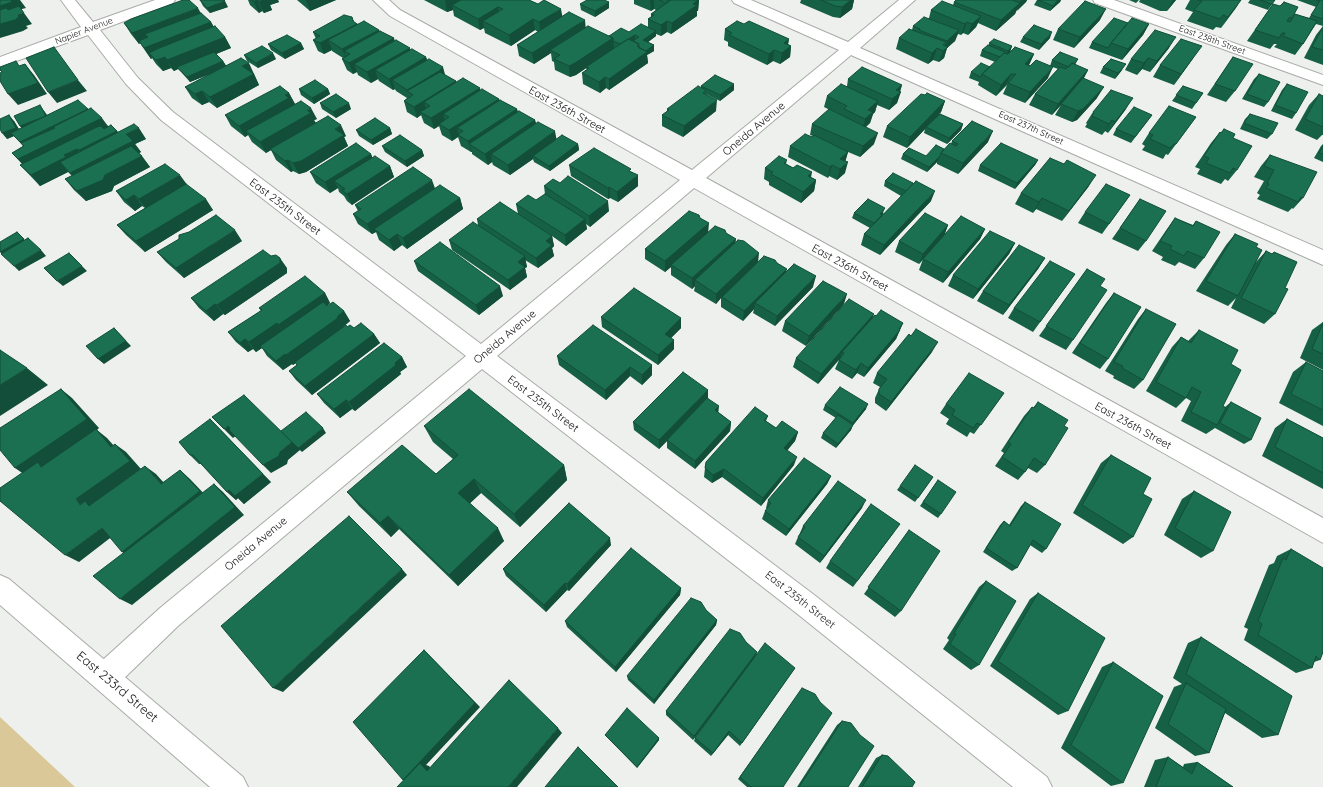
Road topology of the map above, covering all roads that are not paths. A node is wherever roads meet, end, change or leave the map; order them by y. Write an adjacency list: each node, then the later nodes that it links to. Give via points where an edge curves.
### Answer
1 (68, 0): 7 (street, East 235th Street)
2 (168, 0): 7 (street, Napier Avenue)
3 (380, 0): 11 (street, East 236th Street, via 394,13)
4 (739, 0): 8 (street, East 237th Street)
5 (908, 0): 8 (street, Oneida Avenue)
6 (1100, 0): 10 (street, East 238th Street)
7 (90, 29): 9 (street, Napier Avenue); 13 (street, East 235th Street, via 132,81 167,116)
8 (850, 48): 11 (street, Oneida Avenue); 12 (street, East 237th Street)
9 (0, 62)
10 (1323, 80)
11 (693, 180): 13 (street, Oneida Avenue); 14 (street, East 236th Street)
12 (1323, 258)
13 (481, 357): 16 (street, Oneida Avenue, via 169,617); 18 (street, East 235th Street, via 797,598)
14 (1323, 532)
15 (0, 588): 16 (street, East 233rd Street)
16 (105, 677): 17 (street, East 233rd Street)
17 (233, 787)
18 (1038, 787)

